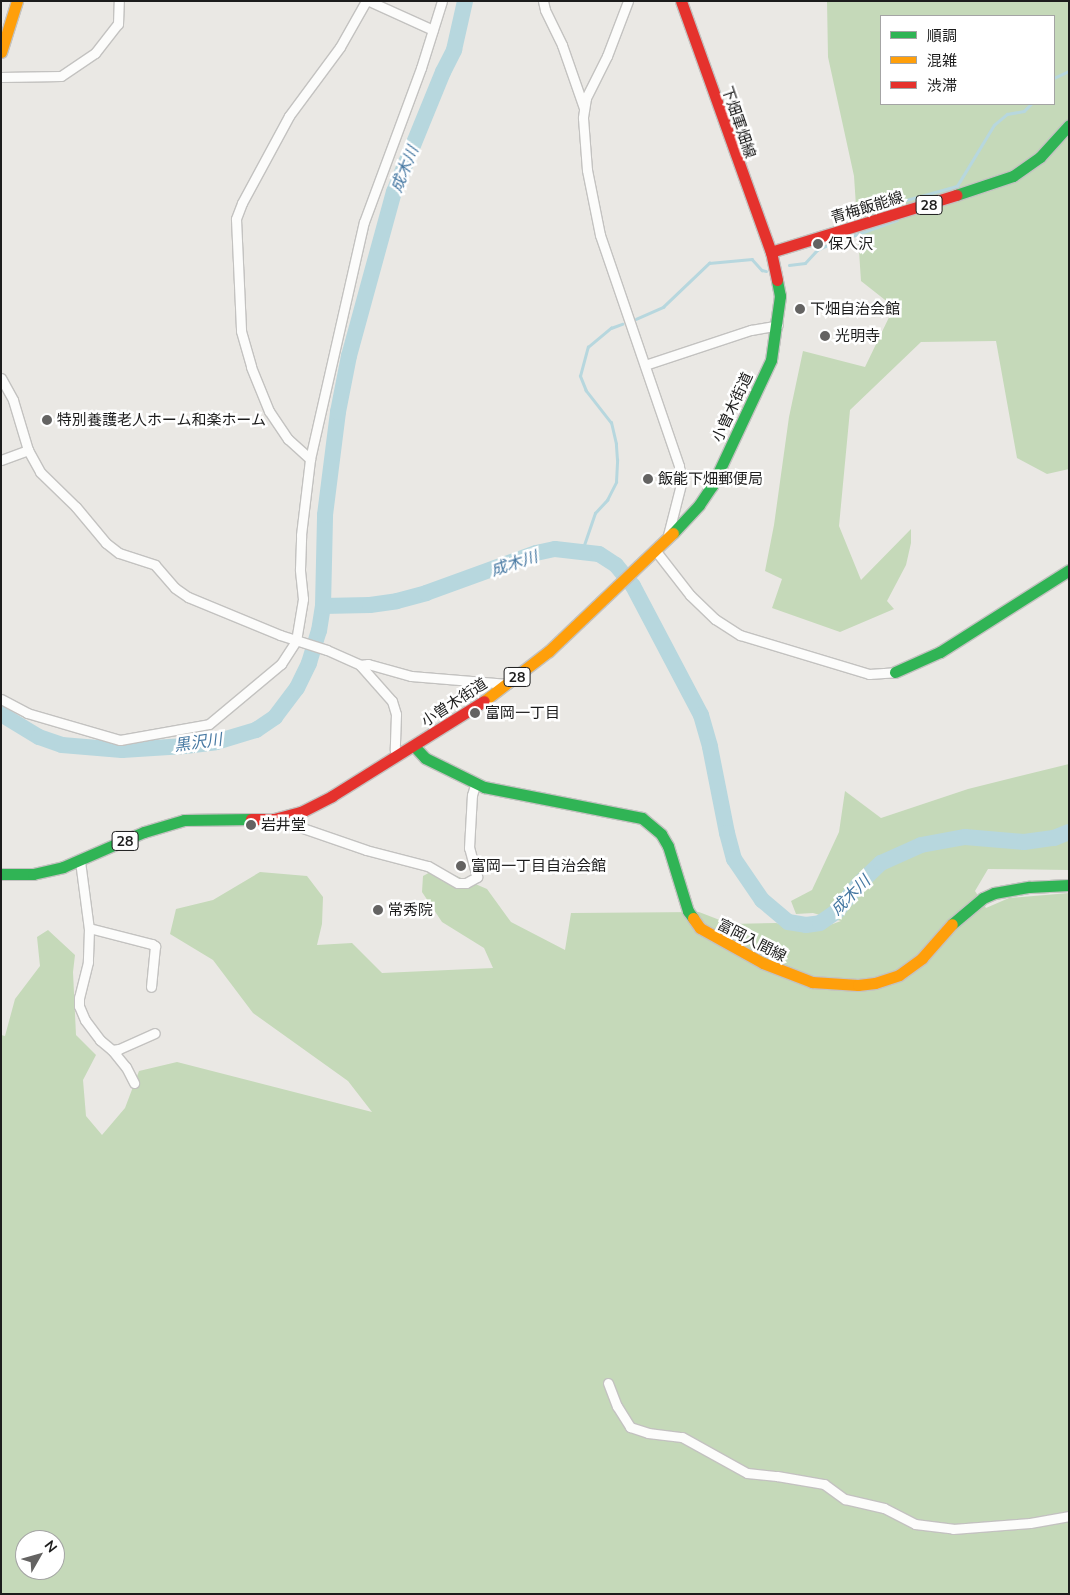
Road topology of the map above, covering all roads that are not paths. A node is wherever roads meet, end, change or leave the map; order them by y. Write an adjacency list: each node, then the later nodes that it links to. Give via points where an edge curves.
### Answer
1 (17, 1): 9 (main road)
2 (119, 1): 10 (street, via 118,24 95,53 61,76)
3 (367, 1): 8 (street); 18 (street, via 340,47 289,116 236,219 242,331 251,367 269,411 288,439)
4 (442, 1): 8 (street)
5 (544, 1): 11 (street)
6 (628, 1): 11 (street, via 607,56 586,98)
7 (681, 1): 13 (main road, 下畑軍畑線)
8 (433, 30): 18 (street, via 364,222)
9 (1, 52)
10 (1, 77)
11 (584, 110): 15 (street, via 587,170 600,234)
12 (1069, 126): 13 (main road, 青梅飯能線 / 28, via 1040,156 1013,176)
13 (771, 252): 14 (main road, 小曽木街道 / 28, via 780,296)
14 (778, 325): 15 (street, via 751,330); 20 (main road, 小曽木街道 / 28, via 770,360 712,486)
15 (645, 365): 20 (street, via 681,476)
16 (1, 378): 17 (street, via 16,410)
17 (28, 450): 19 (street); 23 (street, via 40,472 112,549 155,565 175,588 188,597)
18 (310, 459): 23 (street, via 301,534 303,599)
19 (1, 460)
20 (668, 538): 21 (main road, 小曽木街道 / 28)
21 (652, 553): 25 (street, via 715,619 740,635 869,674); 26 (main road, 小曽木街道 / 28, via 549,651)
22 (1069, 570): 25 (main road, via 940,652)
23 (296, 641): 24 (street); 27 (street, via 281,664 209,724 161,734 120,740 27,713)
24 (360, 665): 26 (street, via 368,664 410,676); 29 (street, via 392,701 396,714 395,750)
25 (895, 672)
26 (509, 684): 28 (main road, 小曽木街道 / 28)
27 (1, 699)
28 (414, 746): 29 (main road, 小曽木街道 / 28); 30 (main road, 富岡入間線, via 425,758)
29 (398, 755): 31 (main road, 小曽木街道 / 28, via 317,805)
30 (475, 785): 31 (street, via 469,848 477,876 466,883 428,866 366,850 291,824); 34 (main road, 富岡入間線, via 642,818 661,834 668,846 686,906 700,928 763,963 812,982 858,985 899,975 922,958 964,913 983,898 1029,887)
31 (286, 817): 32 (main road, 小曽木街道 / 28, via 184,820 156,828)
32 (80, 860): 33 (main road, 小曽木街道 / 28, via 33,874); 35 (street)
33 (1, 874)
34 (1069, 885)
35 (89, 928): 36 (street, via 152,944); 38 (street, via 88,962 79,1006 100,1040)
36 (150, 987)
37 (155, 1033): 38 (street)
38 (112, 1050): 39 (street)
39 (134, 1082)
40 (608, 1383): 41 (street, via 630,1427 648,1433 682,1436 747,1473 824,1484 845,1499 884,1508 915,1524 953,1529 1030,1523)
41 (1069, 1516)

